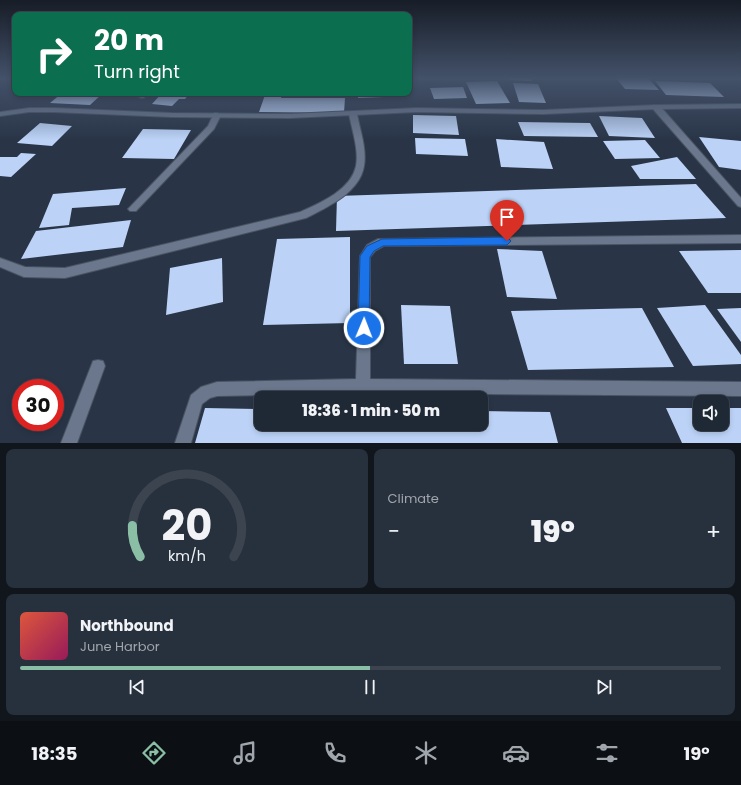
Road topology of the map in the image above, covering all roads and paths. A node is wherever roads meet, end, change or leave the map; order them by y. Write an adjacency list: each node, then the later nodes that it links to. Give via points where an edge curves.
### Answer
1 (741, 106): 2 (street)
2 (656, 107): 4 (street, via 543,112 416,110); 6 (street)
3 (0, 114): 5 (street, via 54,110)
4 (353, 114): 5 (street); 9 (street, via 360,165 358,176 341,193 303,215 65,273 24,272)
5 (217, 115): 7 (street, via 211,127)
6 (741, 204)
7 (133, 209)
8 (741, 239): 11 (street, via 382,242 371,248 365,256)
9 (0, 262)
10 (98, 366): 13 (street)
11 (362, 386): 12 (street); 14 (street, via 217,389 206,392 196,400)
12 (741, 389)
13 (69, 443)
14 (183, 443)

